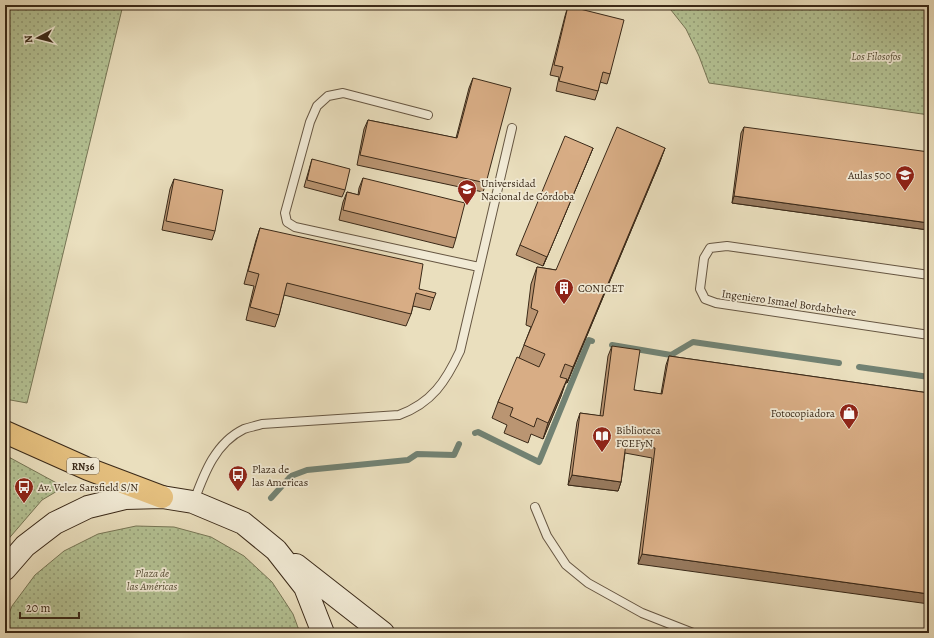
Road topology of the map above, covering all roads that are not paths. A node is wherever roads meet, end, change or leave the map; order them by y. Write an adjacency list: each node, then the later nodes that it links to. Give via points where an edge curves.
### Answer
1 (428, 116): 3 (lane, via 343,94 328,96 317,106 310,122 285,213 287,222 295,227)
2 (512, 128): 3 (lane)
3 (479, 267): 8 (lane, via 460,351 428,400 399,415 262,424 244,429 218,450 203,476)
4 (929, 275): 5 (lane, Ingeniero Ismael Bordabehere, via 727,246 710,248 704,258 700,289 705,299 716,303)
5 (929, 335)
6 (5, 432): 7 (main road, RN36)
7 (162, 497): 8 (main road, RN36); 11 (main road, RN36, via 125,498 88,507 55,523 25,546)
8 (193, 502): 10 (main road, RN36, via 243,523)
9 (535, 507): 14 (lane, via 547,536 566,565 588,583 642,613)
10 (276, 550): 12 (main road, RN36, via 305,587); 13 (main road, RN36)
11 (5, 569)
12 (323, 633)
13 (383, 633)
14 (693, 633)

